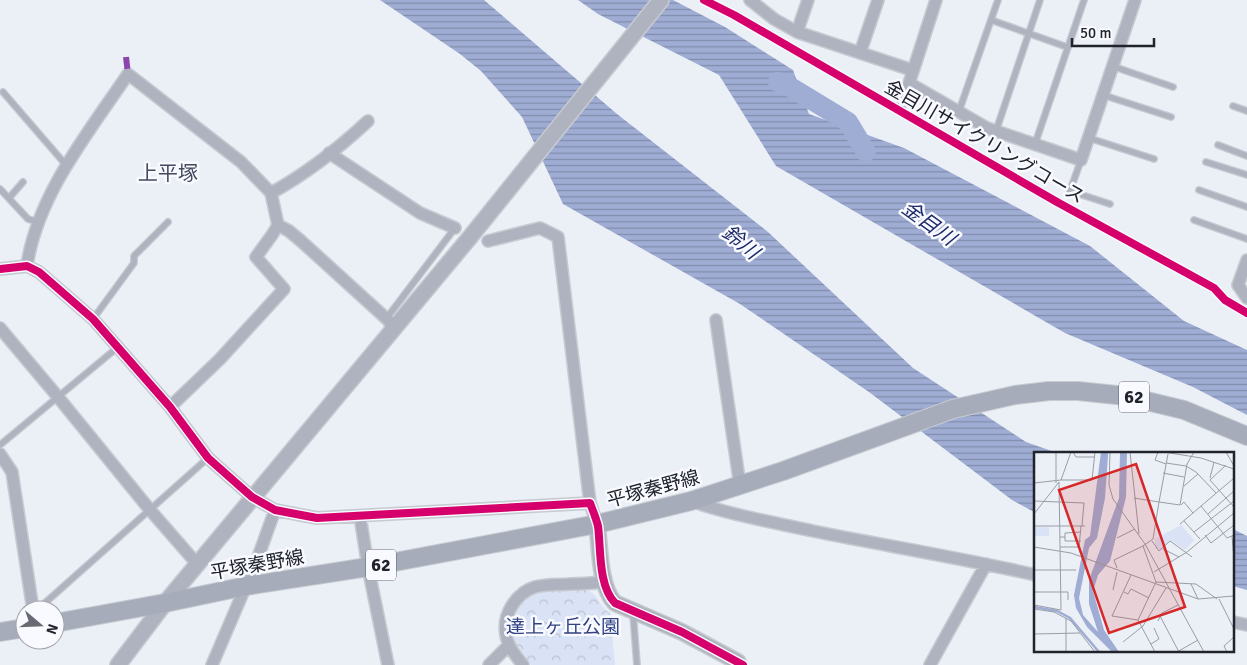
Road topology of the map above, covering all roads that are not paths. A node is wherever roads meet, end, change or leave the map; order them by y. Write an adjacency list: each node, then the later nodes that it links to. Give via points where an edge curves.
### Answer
1 (661, 0): 58 (street, via 511,186)
2 (750, 0): 11 (street)
3 (808, 0): 11 (street)
4 (878, 0): 14 (street)
5 (936, 0): 16 (street)
6 (998, 0): 10 (lane)
7 (1040, 0): 12 (lane)
8 (1084, 0): 13 (lane)
9 (1135, 0): 15 (street)
10 (991, 20): 12 (lane); 23 (lane)
11 (797, 32): 14 (street)
12 (1029, 34): 13 (lane); 27 (lane)
13 (1067, 47): 29 (lane)
14 (860, 53): 16 (street)
15 (1112, 66): 18 (lane); 20 (street)
16 (912, 70): 17 (street)
17 (909, 83): 21 (street); 23 (street)
18 (1173, 87)
19 (3, 92): 36 (lane)
20 (1103, 95): 25 (lane); 28 (street)
21 (903, 102)
22 (1233, 106): 24 (lane)
23 (959, 111): 27 (street)
24 (1247, 111)
25 (1171, 117)
26 (368, 121): 31 (street)
27 (996, 131): 29 (street)
28 (1089, 138): 33 (lane); 34 (street)
29 (1035, 144): 34 (street)
30 (1218, 145): 32 (lane)
31 (328, 153): 41 (street); 49 (street, via 420,213)
32 (1247, 156)
33 (1154, 159)
34 (1081, 160): 43 (lane, via 1070,191)
35 (1206, 162): 37 (lane)
36 (66, 165): 41 (street, via 128,74 241,162); 46 (street)
37 (1247, 175)
38 (23, 182): 42 (lane)
39 (0, 189): 42 (lane)
40 (1200, 190): 44 (lane)
41 (271, 193): 48 (street)
42 (9, 198): 46 (lane, via 28,219)
43 (1110, 204)
44 (1247, 206)
45 (1194, 220): 50 (lane)
46 (38, 222): 53 (street)
47 (168, 222): 56 (lane, via 134,256 134,263)
48 (278, 225): 58 (street, via 301,241); 62 (street, via 256,256 284,289 220,359)
49 (455, 228): 58 (lane)
50 (1247, 239)
51 (488, 241): 70 (street, via 540,228 558,237)
52 (1247, 260): 55 (street, via 1238,285)
53 (27, 266): 54 (street); 56 (street, via 39,272)
54 (0, 269)
55 (1247, 298)
56 (93, 319): 60 (street)
57 (716, 320): 67 (street)
58 (390, 324): 68 (street)
59 (0, 328): 61 (street)
60 (118, 347): 61 (lane); 62 (street)
61 (58, 397): 64 (lane); 71 (street)
62 (170, 407): 66 (street)
63 (1247, 436): 67 (main road, 平塚秦野線 / 62, via 1184,410 1126,396 1049,391 952,409)
64 (0, 445)
65 (0, 454): 81 (street, via 12,472)
66 (208, 458): 68 (street); 71 (lane)
67 (740, 486): 69 (main road, 平塚秦野線 / 62)
68 (252, 497): 72 (street); 76 (street)
69 (691, 501): 74 (main road, 平塚秦野線 / 62); 75 (street, via 747,517)
70 (590, 503): 73 (street); 74 (street)
71 (150, 510): 76 (street); 82 (lane)
72 (275, 510): 73 (street, via 317,518); 80 (street)
73 (360, 516): 77 (street)
74 (598, 524): 77 (main road, 平塚秦野線 / 62); 79 (street)
75 (986, 564): 78 (street); 98 (street)
76 (198, 565): 83 (street)
77 (368, 567): 80 (main road, 平塚秦野線 / 62); 94 (street)
78 (1034, 575)
79 (604, 582): 84 (street, via 615,602); 90 (street, via 544,585 526,591 518,597 507,616 505,627)
80 (246, 586): 83 (main road, 平塚秦野線 / 62); 93 (street)
81 (33, 600)
82 (46, 600)
83 (165, 604): 85 (main road, 平塚秦野線 / 62); 92 (street)
84 (633, 611): 91 (street, via 682,632); 97 (lane)
85 (65, 621)
86 (1234, 622): 87 (street)
87 (1247, 625)
88 (15, 630): 89 (main road)
89 (0, 632)
90 (509, 645): 95 (street); 96 (street)
91 (740, 664)
92 (118, 665)
93 (212, 665)
94 (388, 665)
95 (489, 665)
96 (523, 665)
97 (637, 665)
98 (930, 665)

